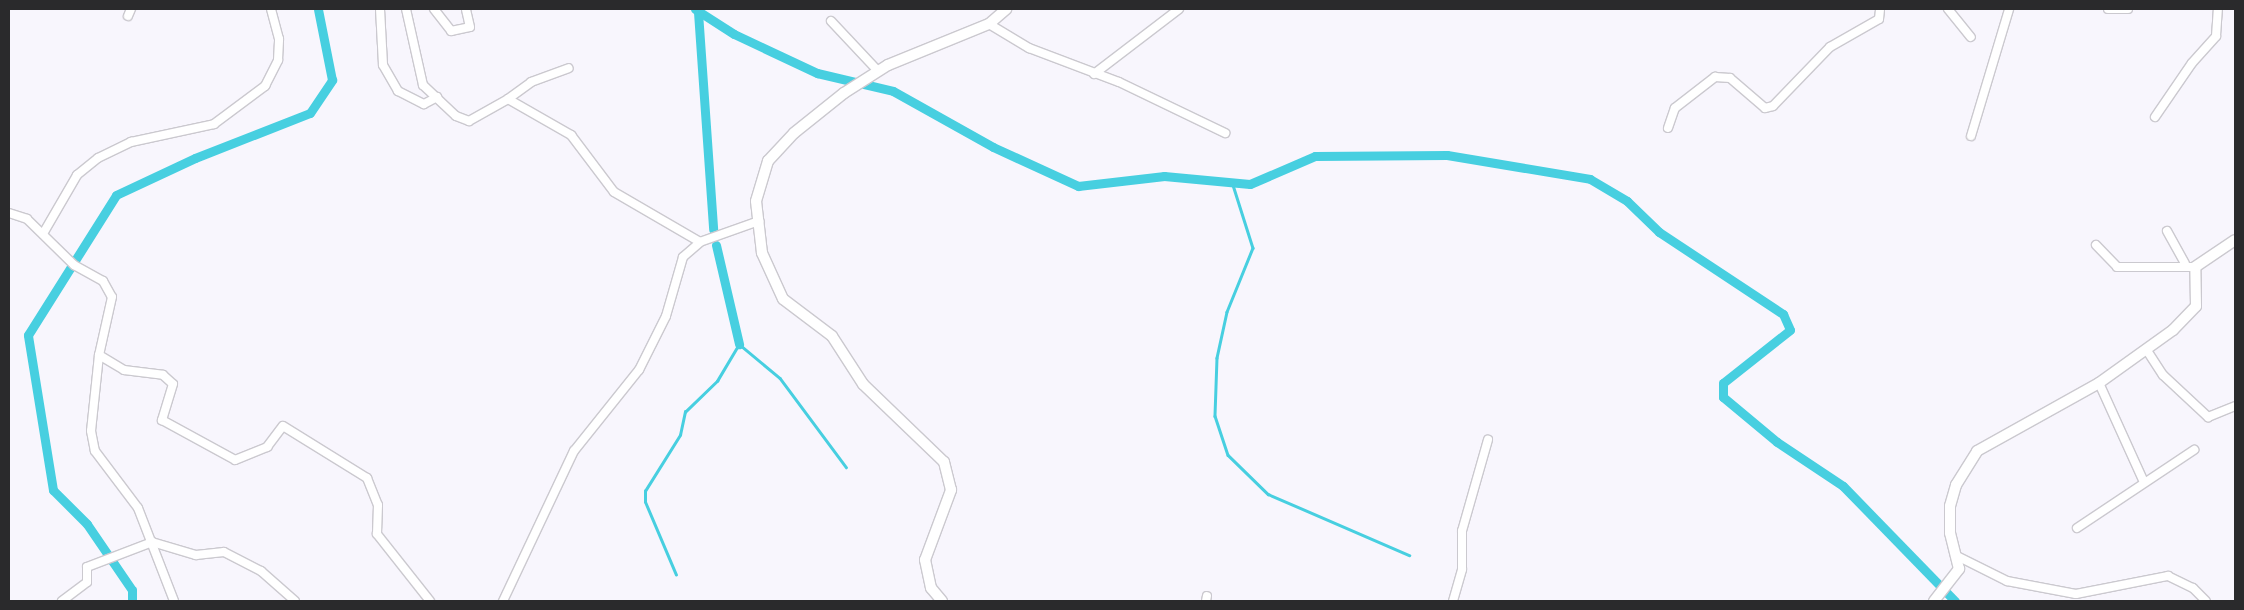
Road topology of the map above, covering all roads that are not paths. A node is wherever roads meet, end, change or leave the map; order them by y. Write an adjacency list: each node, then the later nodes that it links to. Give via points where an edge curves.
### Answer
1 (271, 9): 29 (street, via 279,39 278,60 265,86 214,124 131,142 98,158 77,175)
2 (380, 9): 20 (street, via 383,65 398,91 424,104)
3 (406, 9): 20 (street, via 423,85)
4 (434, 9): 5 (street, via 451,31 470,27)
5 (466, 9)
6 (1006, 9): 15 (street)
7 (1179, 9): 19 (street)
8 (1880, 9): 23 (street, via 1879,19 1830,47 1773,106 1764,108 1730,78 1715,77 1675,108)
9 (1948, 9): 16 (street)
10 (2010, 9): 25 (street)
11 (2108, 9): 12 (street)
12 (2128, 9)
13 (2218, 9): 22 (street, via 2216,36 2192,63)
14 (831, 21): 18 (street)
15 (989, 24): 18 (street); 19 (street, via 1029,48)
16 (1971, 37)
17 (569, 68): 21 (street, via 531,82)
18 (878, 72): 27 (street, via 794,133 768,161 756,201)
19 (1094, 74): 24 (street)
20 (437, 97): 21 (street, via 469,121)
21 (508, 99): 31 (street, via 572,135 614,192)
22 (2155, 117)
23 (1668, 128)
24 (1225, 133)
25 (1971, 136)
26 (9, 213): 29 (street, via 27,219)
27 (759, 221): 31 (street); 49 (street, via 762,253 783,299 832,336 863,384 944,462 951,490 924,560 931,588)
28 (2166, 231): 33 (street)
29 (44, 232): 35 (street, via 74,265 103,281 112,297)
30 (2235, 240): 33 (street)
31 (700, 242): 48 (street, via 683,257 666,316 639,370 574,451)
32 (2096, 245): 33 (street, via 2117,267)
33 (2190, 265): 34 (street, via 2196,306)
34 (2146, 350): 36 (street); 37 (street, via 2163,375 2208,417)
35 (99, 355): 42 (street, via 91,431 95,451 138,508); 47 (street, via 124,370 163,375 173,384 162,420 218,453 235,460 267,447 283,426 367,478 378,504 377,534)
36 (2098, 383): 40 (street); 43 (street, via 1977,451 1956,485 1950,506 1950,533)
37 (2235, 406)
38 (1488, 440): 50 (street, via 1462,531 1462,569)
39 (2194, 450): 40 (street)
40 (2144, 482): 41 (street)
41 (2077, 528)
42 (152, 542): 44 (street, via 88,567 87,582); 45 (street); 46 (street, via 196,555 224,552 261,571)
43 (1959, 557): 51 (street, via 1959,569); 52 (street, via 2008,581 2076,594 2168,576 2193,588)
44 (62, 601)
45 (174, 601)
46 (295, 601)
47 (430, 601)
48 (503, 601)
49 (942, 601)
50 (1453, 601)
51 (1934, 601)
52 (2206, 601)

